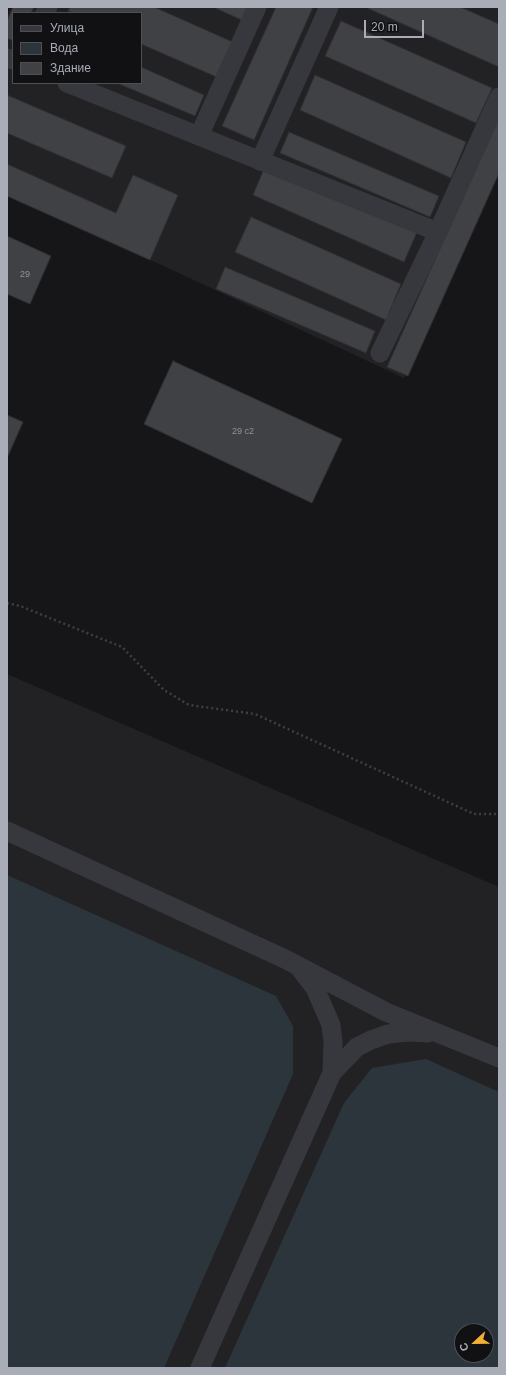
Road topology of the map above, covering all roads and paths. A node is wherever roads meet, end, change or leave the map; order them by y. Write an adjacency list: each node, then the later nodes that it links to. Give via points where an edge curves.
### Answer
1 (257, 7): 5 (lane)
2 (329, 7): 6 (lane)
3 (69, 84): 5 (lane)
4 (499, 97): 7 (lane)
5 (199, 136): 6 (lane)
6 (260, 160): 7 (lane)
7 (438, 232): 8 (lane)
8 (380, 353)
9 (7, 603): 10 (path, via 122,647 164,690 189,705 255,714 474,814)
10 (499, 814)
11 (7, 831): 12 (lane)
12 (299, 967): 13 (lane, via 386,1012); 15 (lane, via 315,988 331,1024)
13 (441, 1034): 14 (lane); 15 (lane, via 408,1032 388,1034 371,1040 358,1047)
14 (499, 1058)
15 (332, 1073): 16 (lane)
16 (200, 1368)

